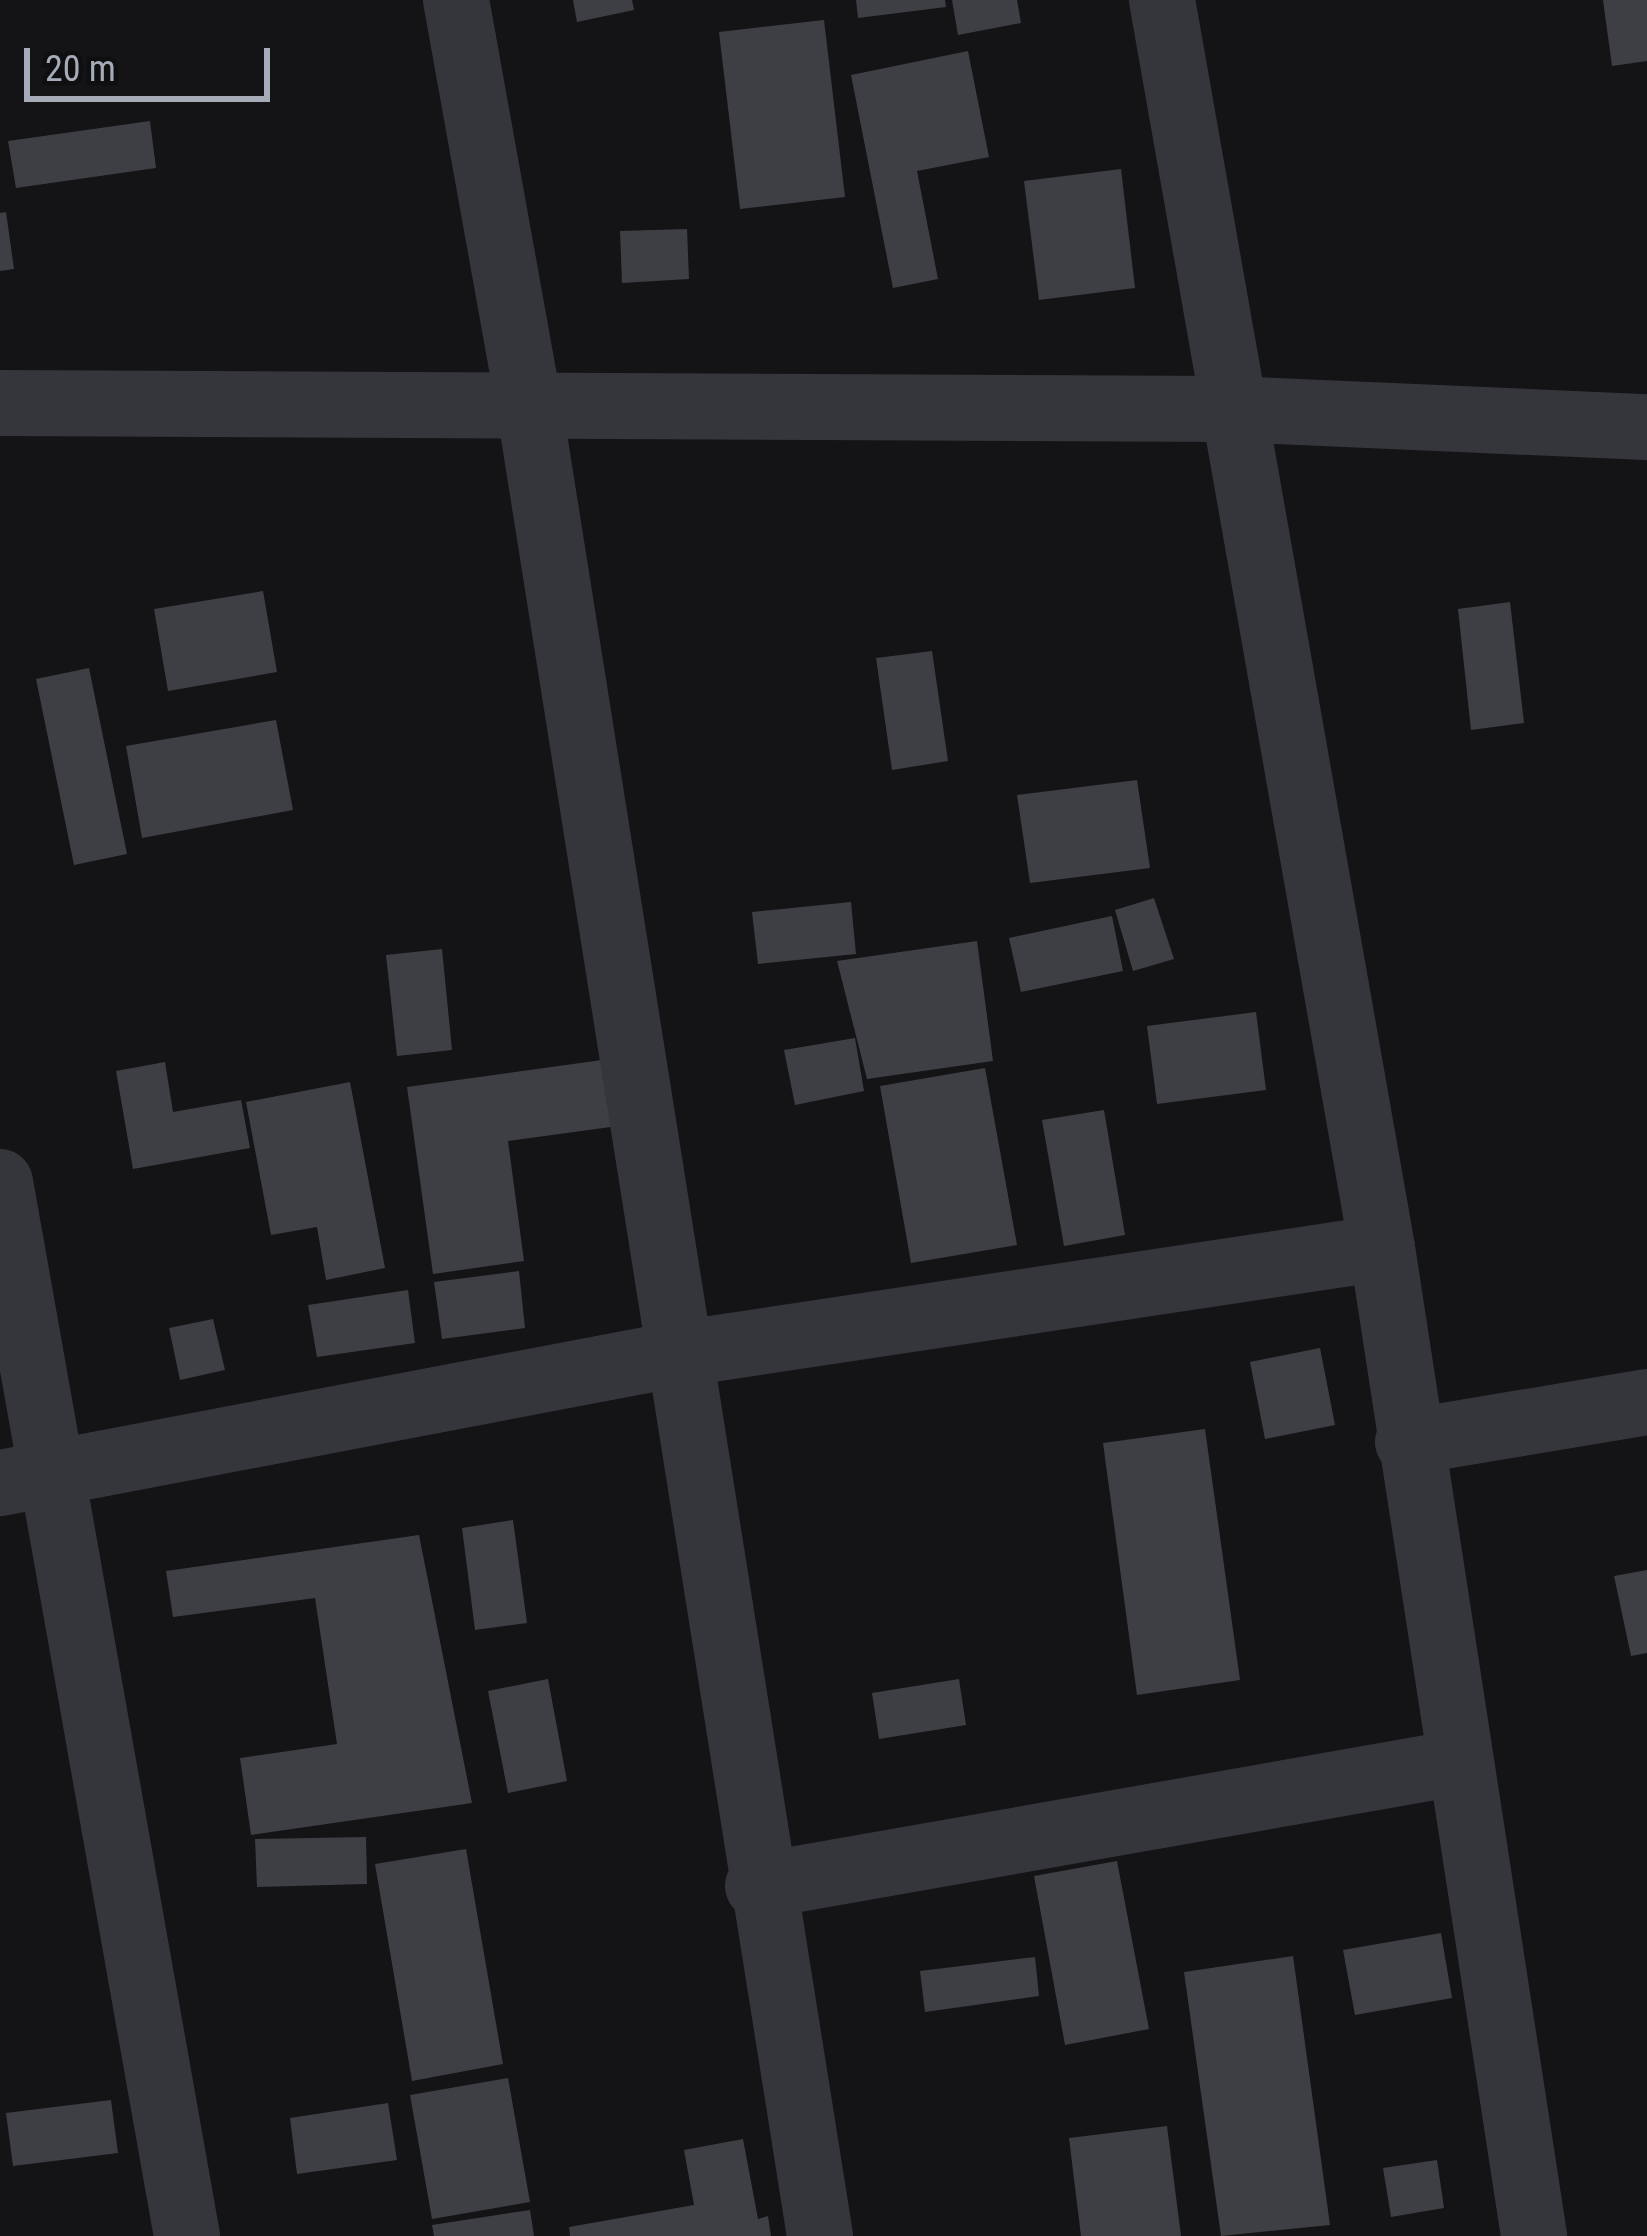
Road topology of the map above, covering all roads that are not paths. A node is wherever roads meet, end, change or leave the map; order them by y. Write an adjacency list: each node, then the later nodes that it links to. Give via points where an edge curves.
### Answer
1 (456, 0): 5 (street)
2 (1162, 0): 4 (street)
3 (0, 404): 5 (street)
4 (1231, 409): 5 (street); 6 (street); 8 (street)
5 (530, 411): 9 (street)
6 (1647, 427)
7 (0, 1182): 12 (street)
8 (1382, 1248): 9 (street); 11 (street)
9 (672, 1355): 12 (street); 14 (street)
10 (1647, 1402): 11 (street)
11 (1408, 1442): 13 (street)
12 (26, 1479): 15 (street)
13 (1456, 1763): 14 (street); 17 (street)
14 (758, 1886): 16 (street)
15 (187, 2236)
16 (820, 2236)
17 (1534, 2236)

